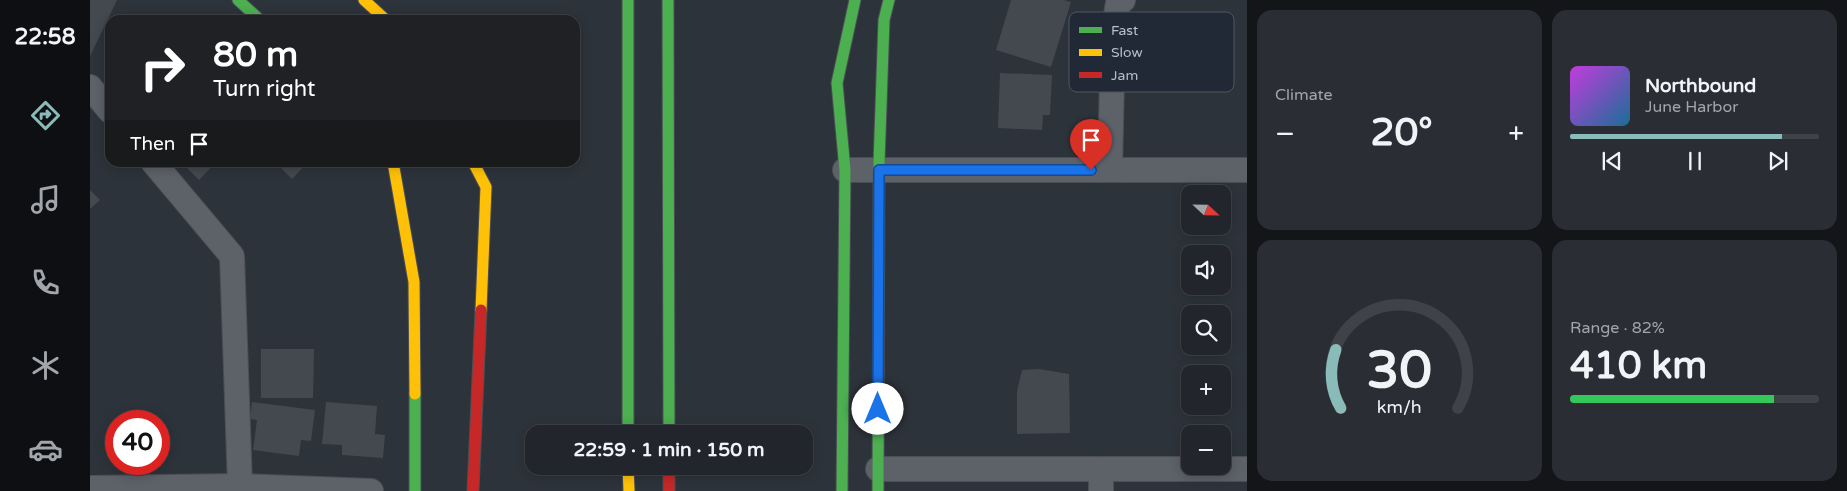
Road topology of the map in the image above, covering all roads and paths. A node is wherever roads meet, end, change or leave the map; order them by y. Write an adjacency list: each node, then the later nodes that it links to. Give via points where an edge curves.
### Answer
1 (238, 0): 9 (street)
2 (364, 0): 10 (street)
3 (628, 0): 21 (street)
4 (668, 0): 22 (street)
5 (855, 0): 17 (street, via 836,83)
6 (890, 0): 18 (street, via 884,20)
7 (1123, 0): 8 (street, via 1118,2)
8 (1116, 12)
9 (254, 15)
10 (380, 15)
11 (90, 87): 13 (street)
12 (1112, 92): 19 (street)
13 (105, 105)
14 (157, 167): 28 (street, via 232,256)
15 (394, 167): 31 (street, via 414,282)
16 (476, 167): 32 (street, via 486,187)
17 (845, 170): 18 (street); 35 (street)
18 (879, 170): 19 (street); 26 (street)
19 (1110, 170): 20 (street)
20 (1247, 170)
21 (628, 425)
22 (669, 425)
23 (1247, 469): 27 (street)
24 (628, 475): 33 (street)
25 (669, 475): 34 (street)
26 (878, 480): 27 (street)
27 (1101, 480)
28 (240, 486): 29 (street); 30 (street)
29 (90, 488)
30 (371, 491)
31 (415, 491)
32 (473, 491)
33 (628, 491)
34 (669, 491)
35 (842, 491)

